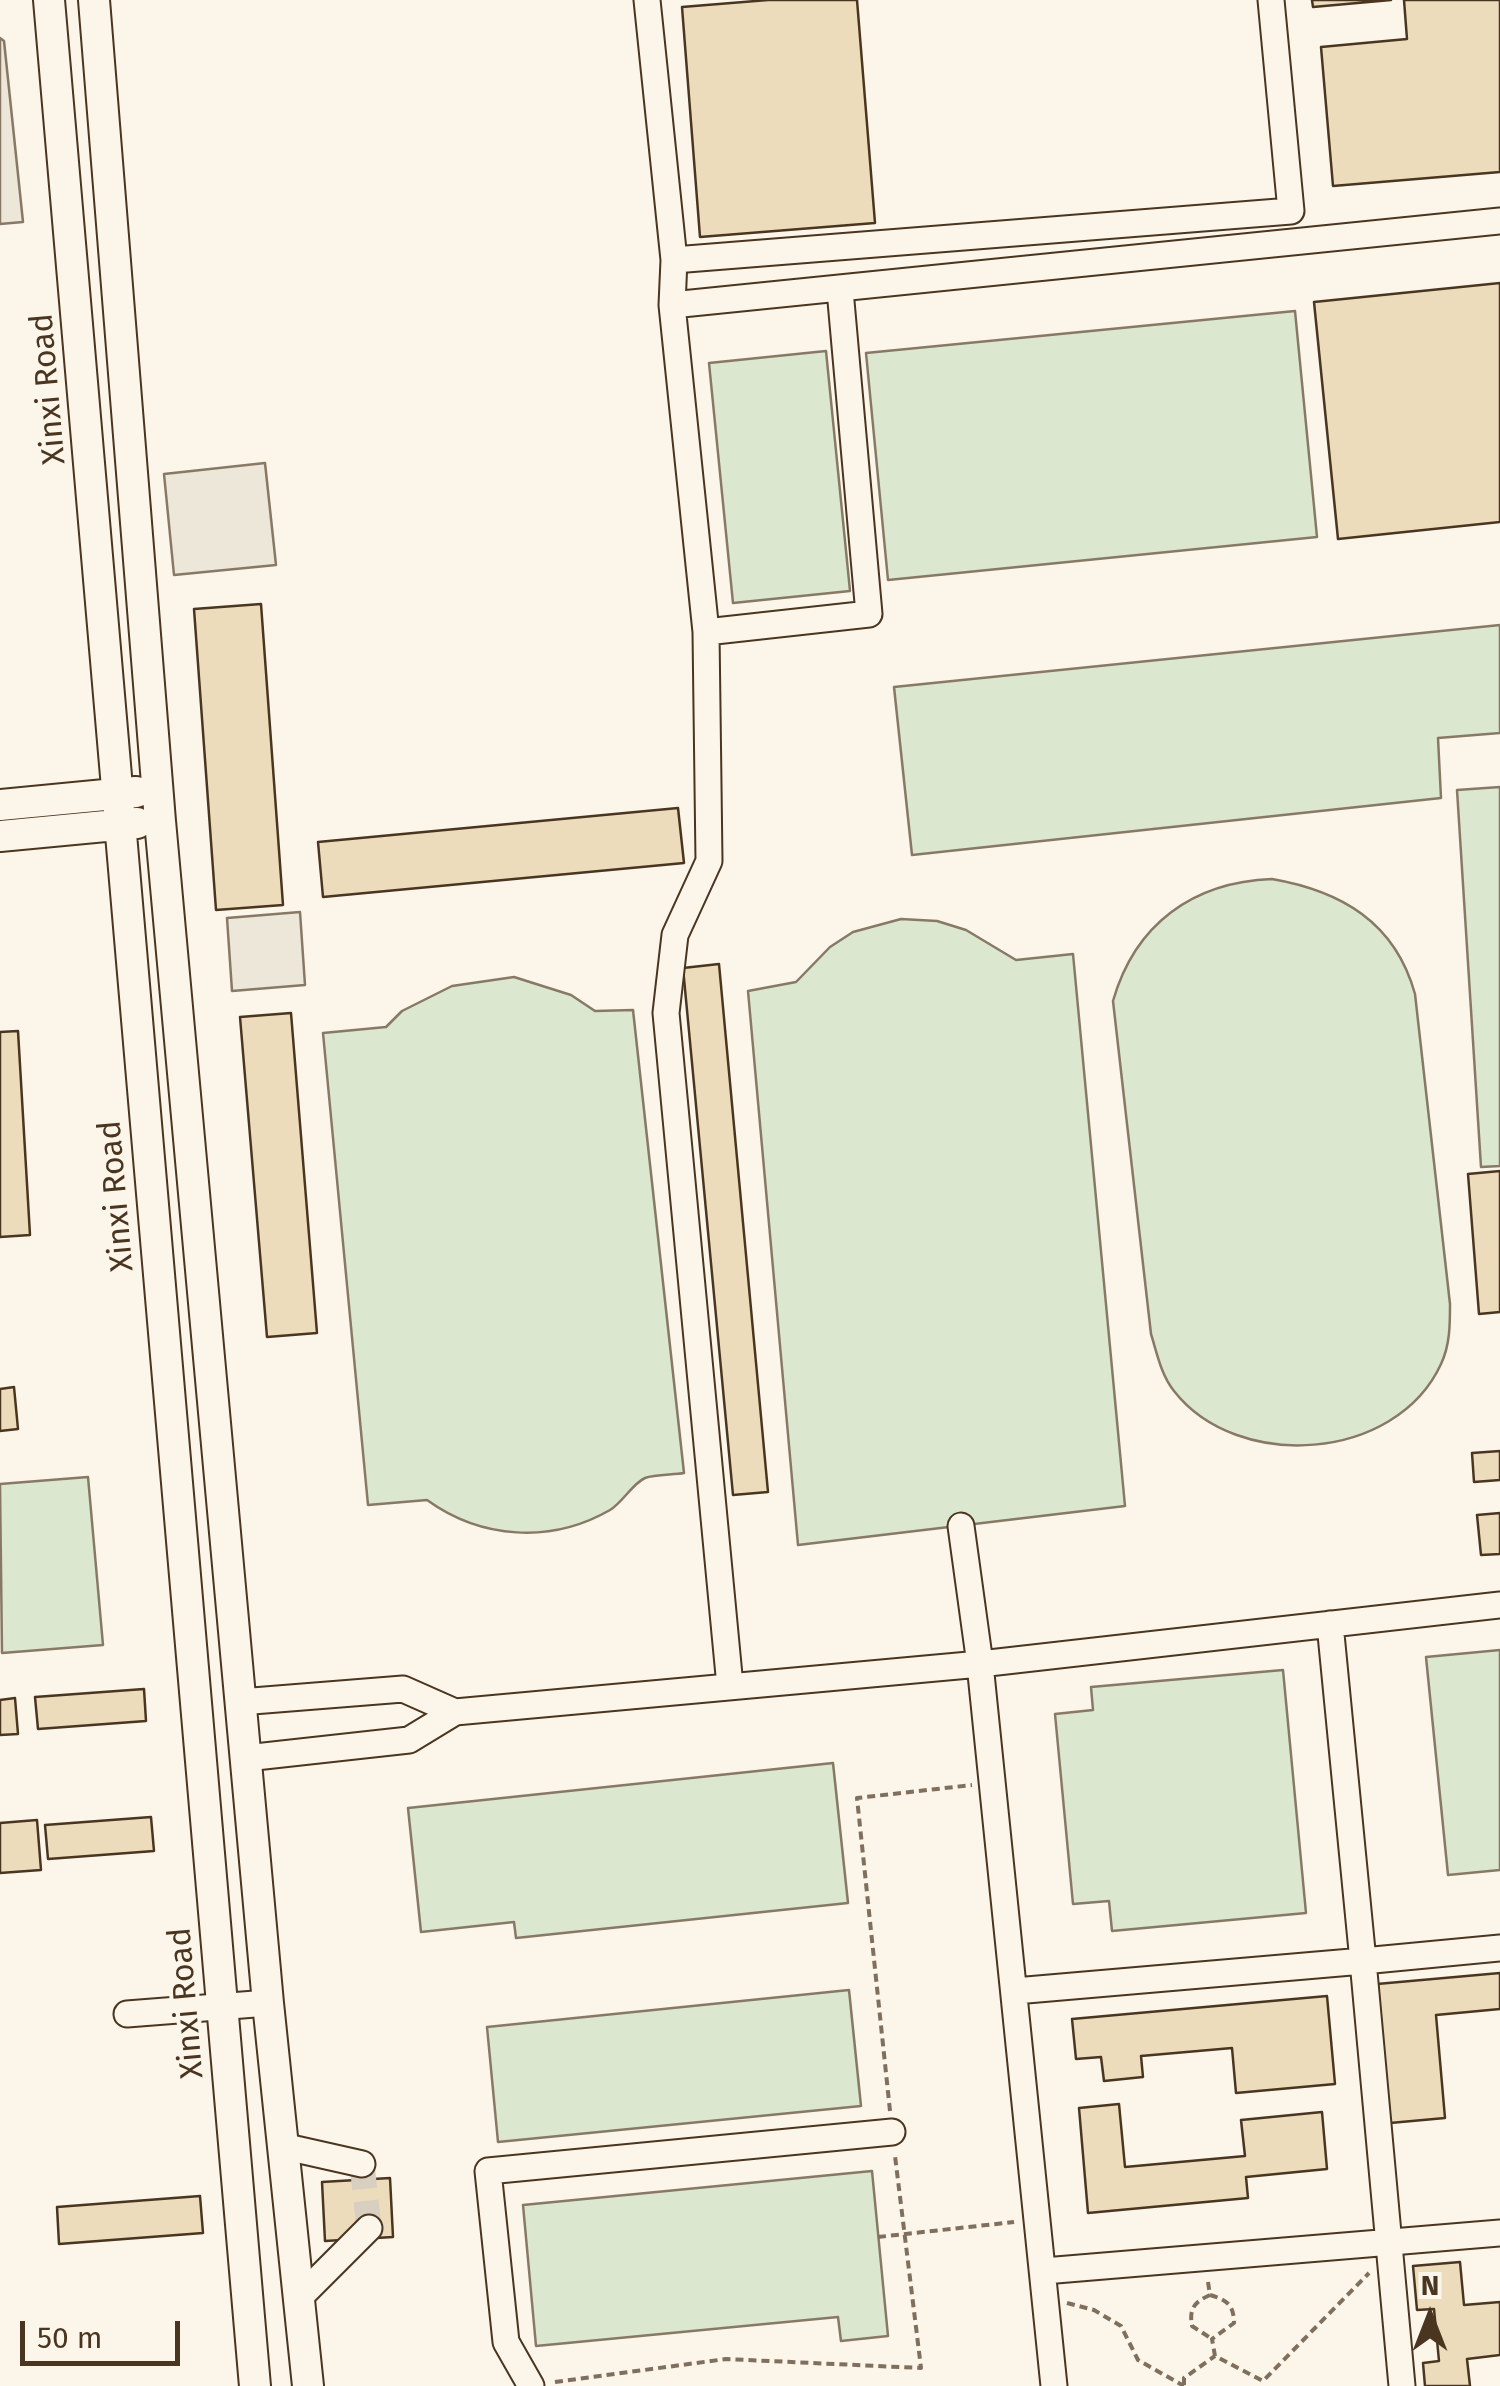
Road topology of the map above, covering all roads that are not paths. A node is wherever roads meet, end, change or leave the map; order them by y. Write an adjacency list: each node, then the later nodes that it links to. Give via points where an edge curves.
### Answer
1 (49, 0): 12 (main road, Xinxi Road)
2 (94, 0): 10 (main road)
3 (647, 0): 6 (lane)
4 (1270, 0): 6 (lane, via 1291,211)
5 (1500, 221): 7 (lane)
6 (674, 260): 8 (lane)
7 (840, 290): 8 (lane); 9 (lane, via 868,614)
8 (672, 305): 9 (lane)
9 (706, 632): 19 (lane, via 709,860 675,934 666,1013)
10 (158, 790): 12 (main road); 13 (main road)
11 (0, 805): 12 (main road)
12 (118, 809): 13 (main road); 14 (main road); 27 (main road, Xinxi Road)
13 (160, 821): 20 (main road)
14 (0, 836)
15 (960, 1526): 18 (lane)
16 (1500, 1605): 17 (lane)
17 (1330, 1624): 18 (lane); 24 (lane)
18 (980, 1664): 19 (lane); 25 (lane)
19 (730, 1686): 21 (lane)
20 (240, 1702): 21 (lane, via 403,1688); 22 (main road)
21 (455, 1712): 22 (lane, via 409,1740)
22 (246, 1758): 26 (main road)
23 (1500, 1948): 24 (lane)
24 (1364, 1960): 25 (lane); 34 (lane)
25 (1014, 1991): 35 (lane)
26 (268, 2003): 27 (lane); 30 (main road)
27 (223, 2006): 28 (lane); 37 (main road, Xinxi Road)
28 (126, 2014)
29 (892, 2132): 39 (lane, via 488,2172 506,2342)
30 (282, 2146): 31 (lane); 36 (main road)
31 (362, 2164)
32 (369, 2228): 36 (lane)
33 (1500, 2233): 34 (lane)
34 (1389, 2248): 35 (lane); 41 (lane)
35 (1044, 2271): 40 (lane)
36 (298, 2299): 38 (main road)
37 (255, 2386)
38 (308, 2386)
39 (531, 2386)
40 (1054, 2386)
41 (1402, 2386)

